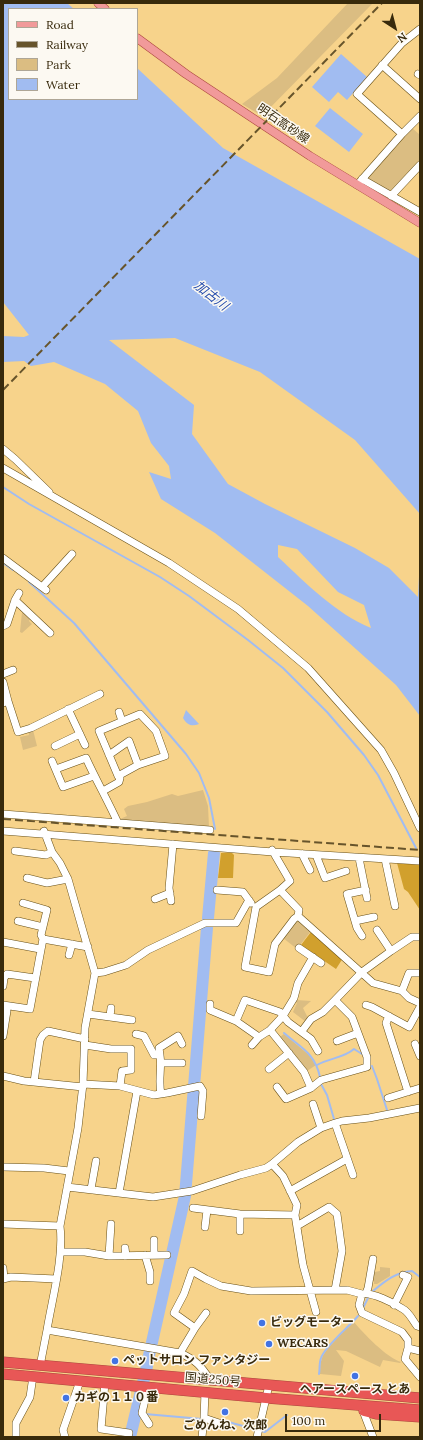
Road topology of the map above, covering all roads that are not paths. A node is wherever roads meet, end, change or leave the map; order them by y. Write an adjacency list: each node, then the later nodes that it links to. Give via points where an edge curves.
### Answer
1 (420, 29): 3 (street, via 402,43)
2 (138, 39): 8 (main road, 明石高砂線, via 186,74 310,156)
3 (382, 65): 4 (street); 6 (street, via 358,94)
4 (420, 99)
5 (420, 116): 6 (street)
6 (402, 134): 8 (street)
7 (420, 165): 9 (street)
8 (359, 182): 9 (street); 11 (main road, 明石高砂線)
9 (391, 196): 10 (street)
10 (420, 212)
11 (420, 223)
12 (3, 449): 14 (street)
13 (3, 468): 14 (street)
14 (56, 499): 41 (street, via 170,563 232,605 308,668 380,750)
15 (72, 554): 16 (street, via 44,588)
16 (3, 558)
17 (19, 593): 18 (street)
18 (15, 600): 19 (street, via 7,624); 20 (street)
19 (3, 626)
20 (50, 633)
21 (13, 670): 22 (street)
22 (3, 674)
23 (3, 682): 25 (street)
24 (100, 694): 26 (street)
25 (6, 702): 26 (street, via 18,732)
26 (68, 710): 29 (street)
27 (118, 712): 28 (street)
28 (122, 721): 32 (street, via 99,731); 34 (street, via 140,714 156,731 165,756)
29 (80, 734): 30 (street); 31 (street)
30 (85, 745)
31 (55, 746)
32 (109, 755): 34 (street, via 129,741); 37 (street)
33 (52, 760): 35 (street)
34 (138, 766): 37 (street)
35 (56, 769): 36 (street, via 86,758); 36 (street, via 63,787)
36 (94, 776): 38 (street)
37 (118, 776): 38 (street, via 119,782)
38 (103, 791): 40 (street)
39 (3, 814): 40 (street)
40 (118, 822): 42 (street)
41 (420, 828)
42 (210, 830)
43 (3, 831): 44 (street)
44 (45, 833): 45 (street); 48 (street)
45 (173, 844): 46 (street); 61 (street)
46 (272, 850): 49 (street); 59 (street, via 290,881)
47 (15, 852): 48 (street, via 25,849 46,855)
48 (52, 852): 57 (street)
49 (302, 854): 50 (street); 54 (street)
50 (316, 855): 51 (street); 55 (street, via 325,878)
51 (359, 858): 52 (street); 60 (street)
52 (385, 859): 53 (street); 67 (street)
53 (420, 862)
54 (310, 870)
55 (346, 871)
56 (27, 878): 57 (street, via 38,878 47,883)
57 (68, 879): 80 (street)
58 (217, 890): 64 (street, via 232,888 243,892)
59 (280, 890): 68 (street); 69 (street, via 299,910)
60 (366, 890): 62 (street); 72 (street, via 347,894)
61 (170, 893): 63 (street); 65 (street)
62 (367, 898)
63 (155, 899)
64 (249, 900): 68 (street); 88 (street, via 236,923 205,923 148,950 126,965)
65 (171, 901)
66 (23, 903): 73 (street, via 30,908 47,910)
67 (395, 906)
68 (256, 907): 69 (street, via 245,967 269,972 275,944)
69 (298, 916): 87 (street)
70 (374, 917): 72 (street)
71 (18, 920): 73 (street)
72 (355, 921): 75 (street)
73 (43, 927): 77 (street)
74 (377, 930): 83 (street)
75 (362, 936)
76 (420, 937): 83 (street, via 412,937)
77 (43, 939): 79 (street, via 56,939); 82 (street)
78 (3, 942): 82 (street)
79 (72, 944): 80 (street); 84 (street)
80 (88, 947): 88 (street)
81 (299, 948): 85 (street)
82 (40, 949): 90 (street)
83 (391, 951): 87 (street)
84 (69, 955)
85 (313, 957): 86 (street); 102 (street)
86 (321, 963)
87 (362, 972): 92 (street, via 373,983); 93 (street)
88 (95, 973): 100 (street)
89 (420, 973): 92 (street, via 409,973)
90 (35, 978): 91 (street, via 7,974); 97 (street, via 30,1009)
91 (3, 986)
92 (402, 991): 94 (street)
93 (335, 1000): 107 (street, via 323,1012 310,1019); 108 (street, via 352,1017)
94 (420, 1003)
95 (210, 1004): 105 (street, via 210,1010)
96 (370, 1004): 103 (street)
97 (3, 1005): 110 (street, via 7,1011)
98 (420, 1007): 103 (street, via 409,1027)
99 (110, 1008): 101 (street)
100 (88, 1014): 101 (street); 114 (street)
101 (110, 1016): 104 (street)
102 (283, 1016): 105 (street, via 280,1012 245,1000); 106 (street); 107 (street)
103 (389, 1016): 133 (street, via 386,1023)
104 (132, 1020)
105 (236, 1022): 112 (street)
106 (270, 1030): 112 (street); 119 (street)
107 (302, 1031): 118 (street, via 311,1039)
108 (358, 1033): 113 (street); 130 (street, via 367,1057 367,1067 339,1071)
109 (136, 1034): 120 (street, via 144,1036 154,1055)
110 (3, 1035): 111 (street)
111 (11, 1035)
112 (259, 1037): 117 (street)
113 (337, 1041)
114 (85, 1042): 126 (street, via 48,1031 40,1040); 127 (street); 128 (street, via 111,1049 131,1049 131,1070 122,1071)
115 (182, 1044): 120 (street, via 178,1036 159,1048)
116 (415, 1044): 121 (street)
117 (252, 1045)
118 (318, 1051)
119 (289, 1053): 124 (street); 130 (street, via 304,1072)
120 (160, 1055): 122 (street)
121 (420, 1056)
122 (161, 1063): 123 (street); 134 (street)
123 (182, 1063)
124 (269, 1069)
125 (3, 1076): 126 (street)
126 (34, 1082): 127 (street)
127 (83, 1085): 128 (street); 145 (street)
128 (120, 1086): 132 (street)
129 (277, 1087): 130 (street, via 287,1102)
130 (310, 1088)
131 (420, 1088): 133 (street)
132 (137, 1091): 134 (street); 150 (street)
133 (408, 1092): 135 (street)
134 (161, 1094): 138 (street, via 200,1086 203,1091)
135 (388, 1098)
136 (313, 1104): 140 (street)
137 (420, 1108): 139 (street)
138 (201, 1116)
139 (334, 1123): 140 (street); 141 (street)
140 (321, 1128): 143 (street, via 298,1142)
141 (346, 1159): 146 (street); 149 (street)
142 (96, 1161): 148 (street)
143 (272, 1164): 149 (street, via 283,1176); 150 (street, via 192,1191 153,1197)
144 (3, 1167): 145 (street)
145 (69, 1171): 147 (street)
146 (353, 1175)
147 (67, 1187): 148 (street); 156 (street)
148 (91, 1189): 150 (street)
149 (290, 1191): 154 (street, via 297,1205)
150 (119, 1193)
151 (193, 1208): 152 (street)
152 (207, 1210): 153 (street); 158 (street)
153 (240, 1214): 154 (street); 160 (street)
154 (295, 1215): 157 (street)
155 (3, 1224): 156 (street)
156 (60, 1226): 163 (street)
157 (297, 1226): 175 (street); 176 (street, via 330,1207 337,1214 342,1251)
158 (205, 1227)
159 (114, 1229): 166 (street)
160 (240, 1231)
161 (154, 1240): 165 (street)
162 (125, 1248): 167 (street)
163 (61, 1252): 166 (street); 173 (street)
164 (145, 1255): 165 (street); 167 (street); 174 (street)
165 (154, 1255): 168 (street)
166 (109, 1256): 167 (street)
167 (126, 1256)
168 (166, 1256)
169 (374, 1264): 177 (street, via 368,1288)
170 (3, 1268): 172 (street)
171 (403, 1275): 178 (street, via 408,1277)
172 (3, 1278): 173 (street)
173 (56, 1279): 183 (street)
174 (150, 1281)
175 (310, 1290): 176 (street); 179 (street); 182 (street, via 251,1291 239,1286 221,1286 193,1269 174,1313)
176 (335, 1290): 177 (street)
177 (364, 1293): 178 (street); 184 (street, via 359,1305 362,1313 402,1332 408,1340)
178 (394, 1305): 181 (street, via 404,1309)
179 (316, 1312)
180 (206, 1313): 182 (street)
181 (420, 1327)
182 (195, 1328): 186 (street)
183 (46, 1330): 186 (street); 188 (street)
184 (408, 1348): 185 (street); 191 (street, via 406,1359)
185 (420, 1351)
186 (180, 1352): 193 (street, via 200,1365)
187 (3, 1362): 188 (highway, 国道250号)
188 (40, 1366): 193 (highway, 国道250号)
189 (3, 1374): 190 (highway, 国道250号)
190 (33, 1376): 192 (highway, 国道250号); 210 (street, via 30,1397 16,1423)
191 (420, 1377)
192 (80, 1380): 194 (highway, 国道250号); 211 (street, via 63,1430)
193 (211, 1380): 195 (highway, 国道250号)
194 (105, 1383): 196 (highway, 国道250号); 212 (street, via 101,1429 128,1433)
195 (269, 1385): 197 (highway, 国道250号); 200 (street)
196 (144, 1386): 199 (highway, 国道250号); 207 (street, via 142,1413)
197 (326, 1391): 198 (highway, via 376,1388); 201 (highway, 国道250号)
198 (420, 1391)
199 (205, 1392): 200 (highway, 国道250号); 205 (street)
200 (266, 1398): 202 (highway, 国道250号); 209 (street)
201 (420, 1398)
202 (330, 1403): 203 (highway, 国道250号); 204 (highway)
203 (420, 1410)
204 (363, 1411): 206 (highway); 214 (street)
205 (204, 1418): 208 (street); 213 (street)
206 (420, 1418)
207 (149, 1424)
208 (222, 1424)
209 (259, 1436)
210 (16, 1437)
211 (65, 1437)
212 (128, 1437)
213 (202, 1437)
214 (373, 1437)

